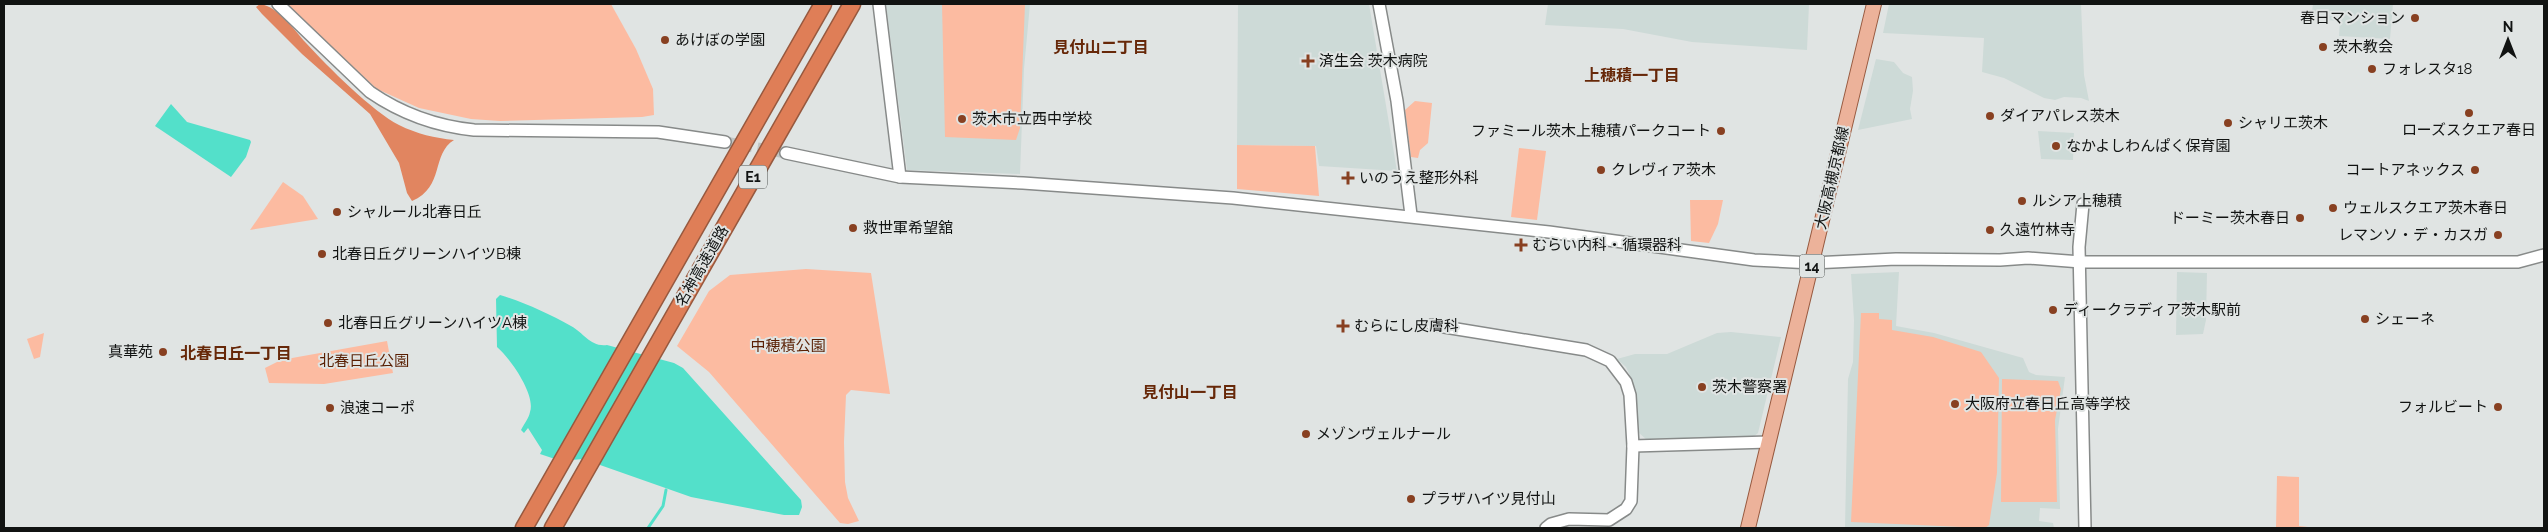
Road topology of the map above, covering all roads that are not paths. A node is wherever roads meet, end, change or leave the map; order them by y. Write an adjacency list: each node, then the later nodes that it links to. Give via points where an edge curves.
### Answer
1 (278, 4): 7 (street, via 370,92 428,122 474,130 658,132)
2 (823, 4): 18 (highway, 名神高速道路 / E1)
3 (852, 4): 19 (highway, 名神高速道路 / E1)
4 (879, 4): 9 (street)
5 (1379, 4): 11 (street, via 1400,120)
6 (1874, 4): 14 (main road, 大阪高槻京都線 / 14)
7 (725, 142)
8 (786, 153): 9 (street)
9 (900, 177): 11 (street, via 1166,192)
10 (2083, 204): 13 (street, via 2079,247)
11 (1410, 216): 14 (street, via 1754,260)
12 (2544, 255): 13 (street, via 2518,262)
13 (2081, 262): 14 (street, via 2028,258 1896,259); 22 (street)
14 (1812, 264): 16 (main road, 大阪高槻京都線 / 14)
15 (1432, 325): 17 (street, via 1512,336 1599,354 1620,370 1626,382)
16 (1769, 442): 17 (street); 21 (main road, 大阪高槻京都線 / 14)
17 (1634, 446): 20 (street, via 1633,491 1626,510 1609,520 1569,519)
18 (524, 528)
19 (553, 528)
20 (1546, 528)
21 (1748, 528)
22 (2085, 528)

